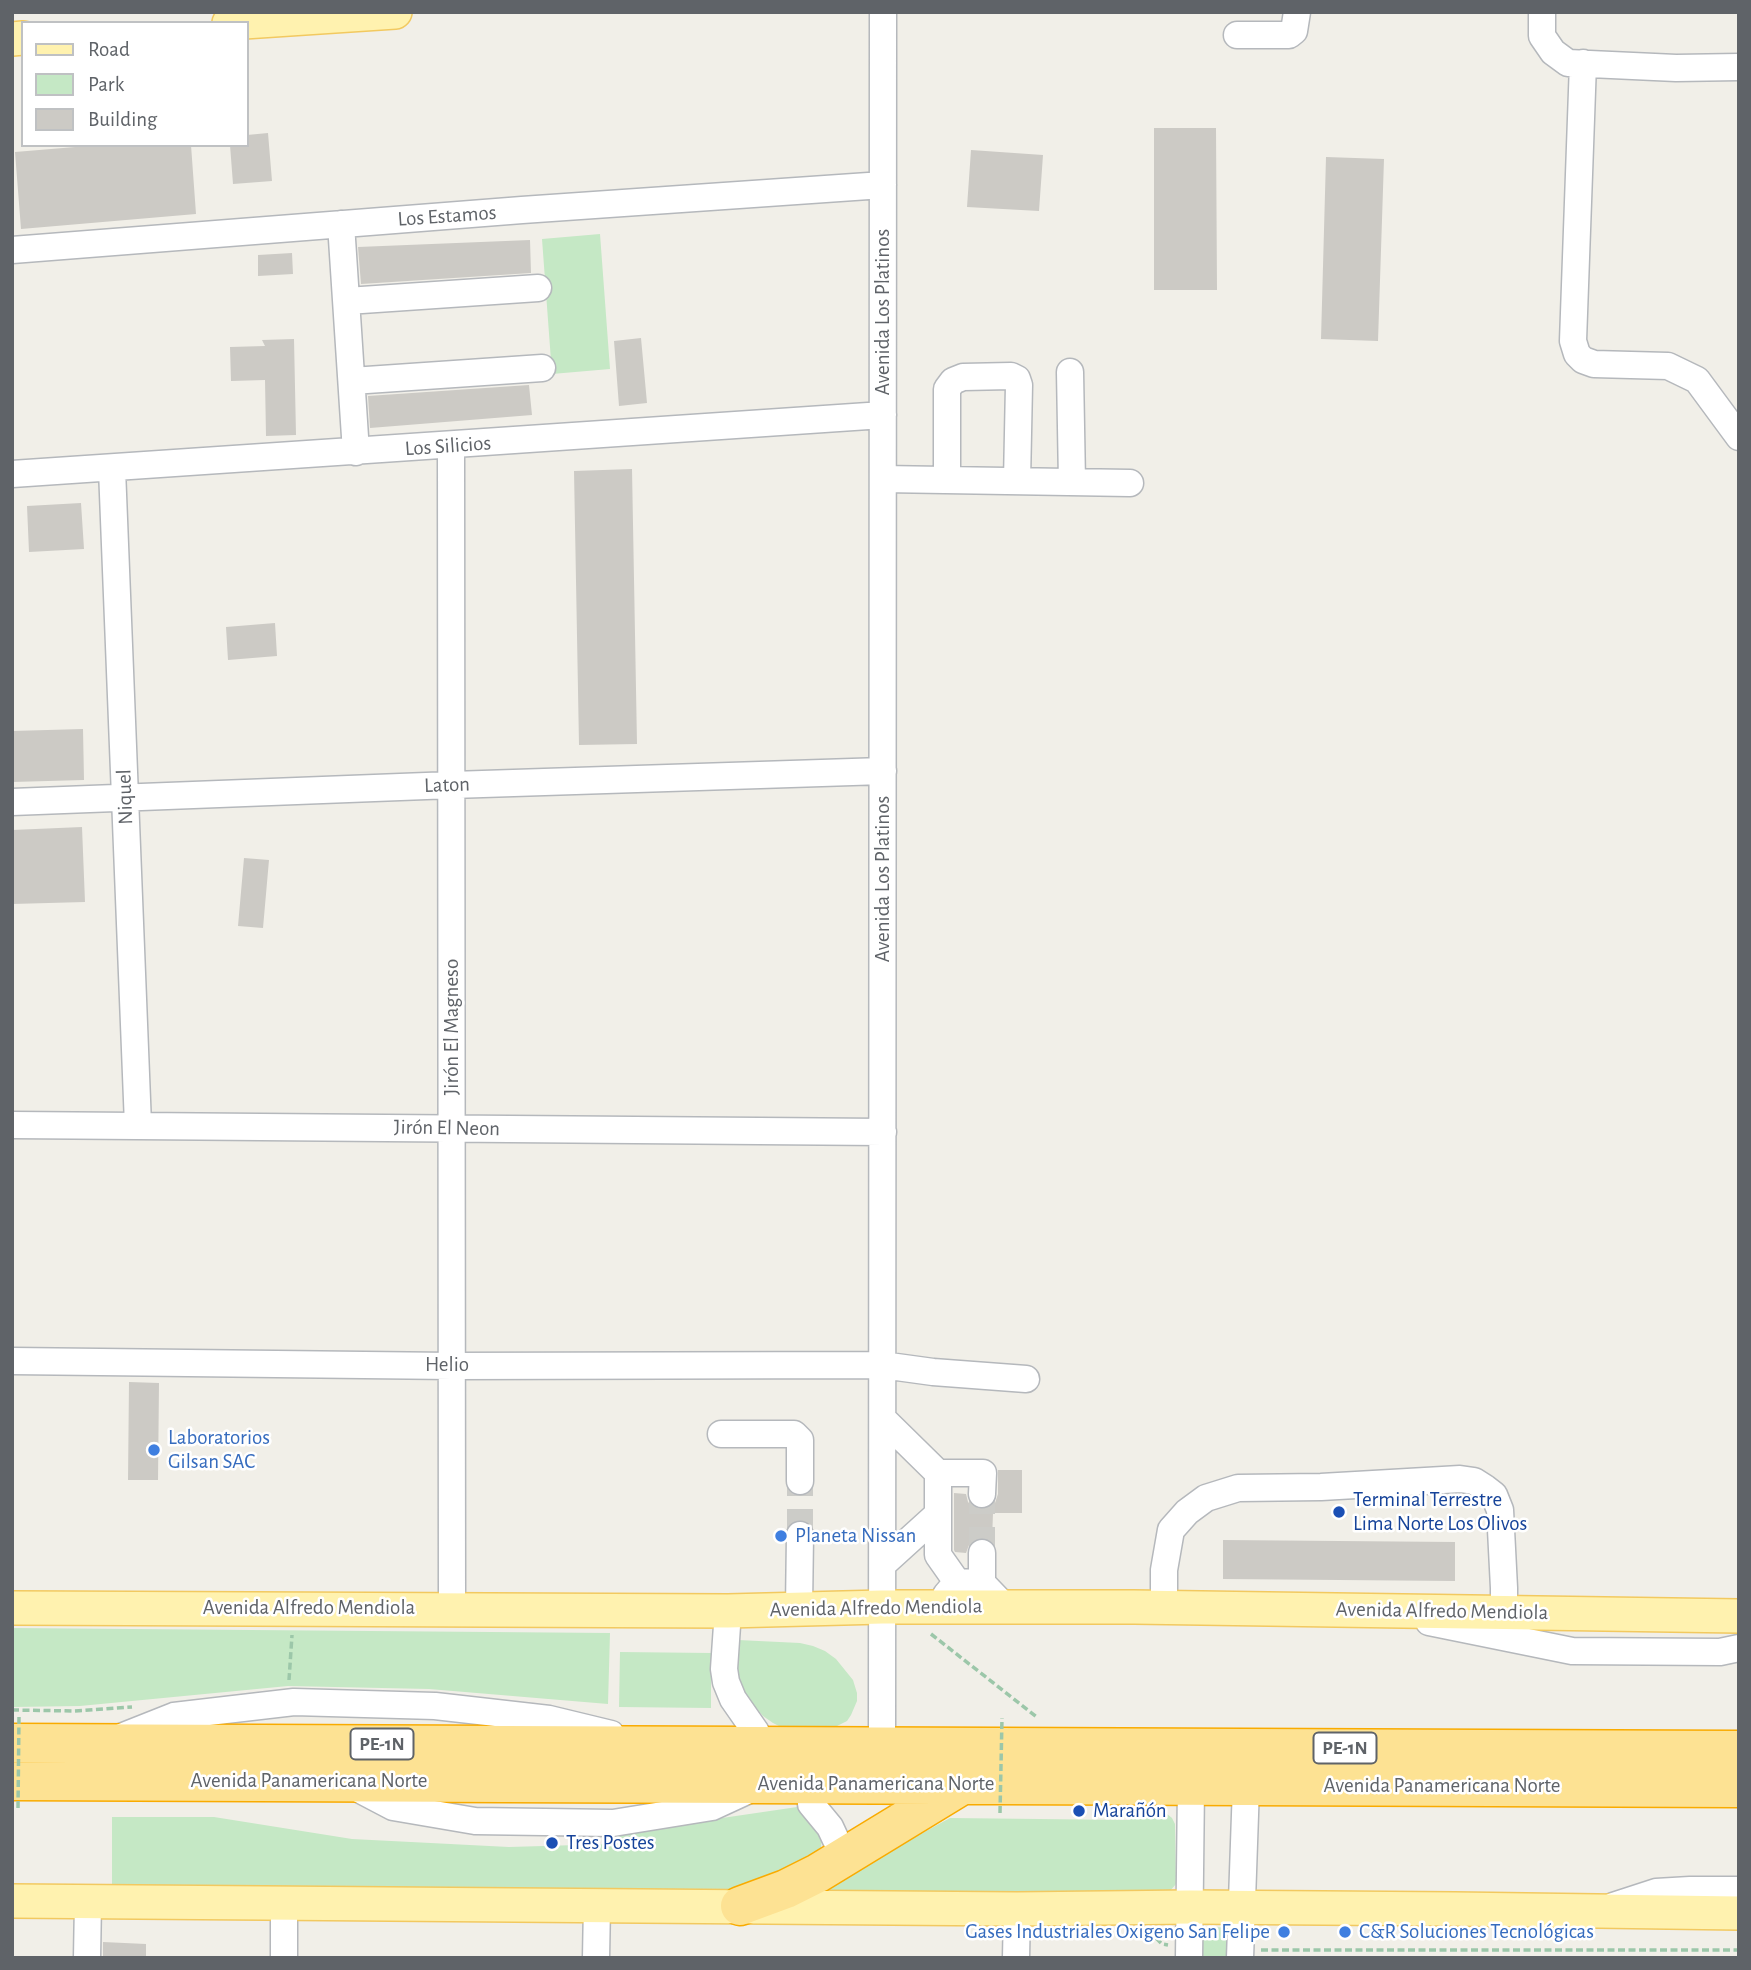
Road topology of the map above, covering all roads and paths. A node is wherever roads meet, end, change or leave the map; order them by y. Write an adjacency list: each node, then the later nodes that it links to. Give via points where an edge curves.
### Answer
1 (395, 12): 5 (main road)
2 (883, 12): 9 (street, Avenida Los Platinos)
3 (1297, 12): 6 (street, via 1289,35)
4 (1542, 12): 7 (street, via 1542,36 1553,52 1568,63)
5 (248, 22)
6 (1237, 35)
7 (1583, 63): 8 (street); 18 (street, via 1573,341 1577,354 1594,364 1668,366 1697,380)
8 (1739, 66)
9 (883, 185): 10 (street, Los Estamos); 17 (street, Avenida Los Platinos)
10 (341, 224): 11 (street, Los Estamos); 13 (street)
11 (12, 250)
12 (538, 288): 13 (street)
13 (346, 301): 16 (street)
14 (542, 368): 16 (street)
15 (1070, 372): 26 (street)
16 (352, 381): 20 (street)
17 (883, 415): 19 (street, Los Silicios); 23 (street, Avenida Los Platinos)
18 (1739, 437)
19 (451, 446): 20 (street, Los Silicios); 29 (street, Jirón El Magneso)
20 (356, 452): 21 (street, Los Silicios)
21 (113, 469): 22 (street, Los Silicios); 30 (street, Niquel)
22 (12, 474)
23 (883, 479): 24 (street); 28 (street, Avenida Los Platinos)
24 (947, 480): 25 (street); 25 (street, via 947,389 963,377 1011,376 1019,386)
25 (1017, 481): 26 (street)
26 (1072, 482): 27 (street)
27 (1130, 484)
28 (883, 771): 29 (street, Laton); 35 (street, Avenida Los Platinos)
29 (452, 785): 30 (street, Laton); 34 (street, Jirón El Magneso)
30 (125, 797): 31 (street, Laton); 33 (street, Niquel)
31 (12, 802)
32 (12, 1125): 33 (street, Jirón El Neon)
33 (138, 1125): 34 (street, Jirón El Neon)
34 (452, 1128): 35 (street, Jirón El Neon); 38 (street, Jirón El Magneso)
35 (883, 1132): 37 (street, Avenida Los Platinos)
36 (12, 1361): 38 (street, Helio)
37 (883, 1365): 38 (street, Helio); 39 (street, Helio); 40 (street, Avenida Los Platinos)
38 (452, 1366): 55 (street, Jirón El Magneso)
39 (1027, 1379)
40 (883, 1419): 42 (street); 48 (street, Avenida Los Platinos)
41 (721, 1434): 43 (street, via 794,1434 800,1440)
42 (938, 1473): 44 (street, via 983,1473); 45 (street)
43 (800, 1481)
44 (982, 1494)
45 (937, 1515): 48 (street); 49 (street, via 938,1555)
46 (800, 1535): 53 (street)
47 (982, 1553): 49 (street)
48 (883, 1564): 50 (street, Avenida Los Platinos)
49 (969, 1583): 51 (street); 60 (street)
50 (883, 1607): 53 (main road, Avenida Alfredo Mendiola); 60 (main road, Avenida Alfredo Mendiola); 66 (street, Avenida Los Platinos)
51 (1005, 1607): 54 (main road, Avenida Alfredo Mendiola); 60 (main road, Avenida Alfredo Mendiola)
52 (12, 1608): 55 (main road, Avenida Alfredo Mendiola)
53 (799, 1608): 56 (main road, Avenida Alfredo Mendiola)
54 (1164, 1608): 57 (main road, Avenida Alfredo Mendiola); 58 (street, via 1171,1530 1206,1498 1238,1488 1460,1479 1485,1488 1500,1510)
55 (452, 1609): 56 (main road, Avenida Alfredo Mendiola)
56 (728, 1611): 65 (street, via 726,1682)
57 (1372, 1611): 58 (main road, Avenida Alfredo Mendiola); 61 (street, via 1572,1651 1720,1652)
58 (1504, 1612): 59 (main road, Avenida Alfredo Mendiola)
59 (1739, 1616)
60 (930, 1618): 63 (path)
61 (1739, 1648)
62 (1002, 1718): 74 (path, bridge)
63 (1039, 1719)
64 (16, 1730): 66 (highway, Avenida Panamericana Norte / PE-1N, via 107,1743); 72 (path, bridge)
65 (756, 1732)
66 (882, 1747): 67 (highway, Avenida Panamericana Norte / PE-1N)
67 (1739, 1750)
68 (964, 1784): 69 (highway, Avenida Panamericana Norte / PE-1N); 72 (highway, Avenida Panamericana Norte / PE-1N, via 342,1781); 75 (highway)
69 (1191, 1785): 70 (highway, Avenida Panamericana Norte / PE-1N); 82 (street)
70 (1246, 1786): 71 (highway, Avenida Panamericana Norte / PE-1N); 83 (street)
71 (1739, 1788)
72 (15, 1794)
73 (811, 1804): 75 (street, via 830,1827)
74 (1000, 1813)
75 (841, 1857): 81 (highway, via 786,1889)
76 (1739, 1890): 85 (street, via 1656,1892)
77 (12, 1902): 78 (main road)
78 (88, 1902): 79 (main road); 93 (street)
79 (284, 1903): 80 (main road); 94 (street)
80 (597, 1905): 81 (main road); 95 (street)
81 (740, 1906): 84 (main road)
82 (1190, 1907): 83 (main road); 84 (main road); 88 (street)
83 (1241, 1908): 85 (main road); 92 (street)
84 (1017, 1909): 96 (street)
85 (1598, 1911): 86 (main road)
86 (1739, 1913)
87 (1156, 1938): 88 (path)
88 (1180, 1951)
89 (1275, 1951): 90 (path); 92 (path); 97 (path)
90 (1647, 1951): 91 (path); 98 (path)
91 (1739, 1951)
92 (1247, 1954)
93 (87, 1958)
94 (284, 1958)
95 (596, 1958)
96 (1016, 1958)
97 (1276, 1958)
98 (1647, 1958)

